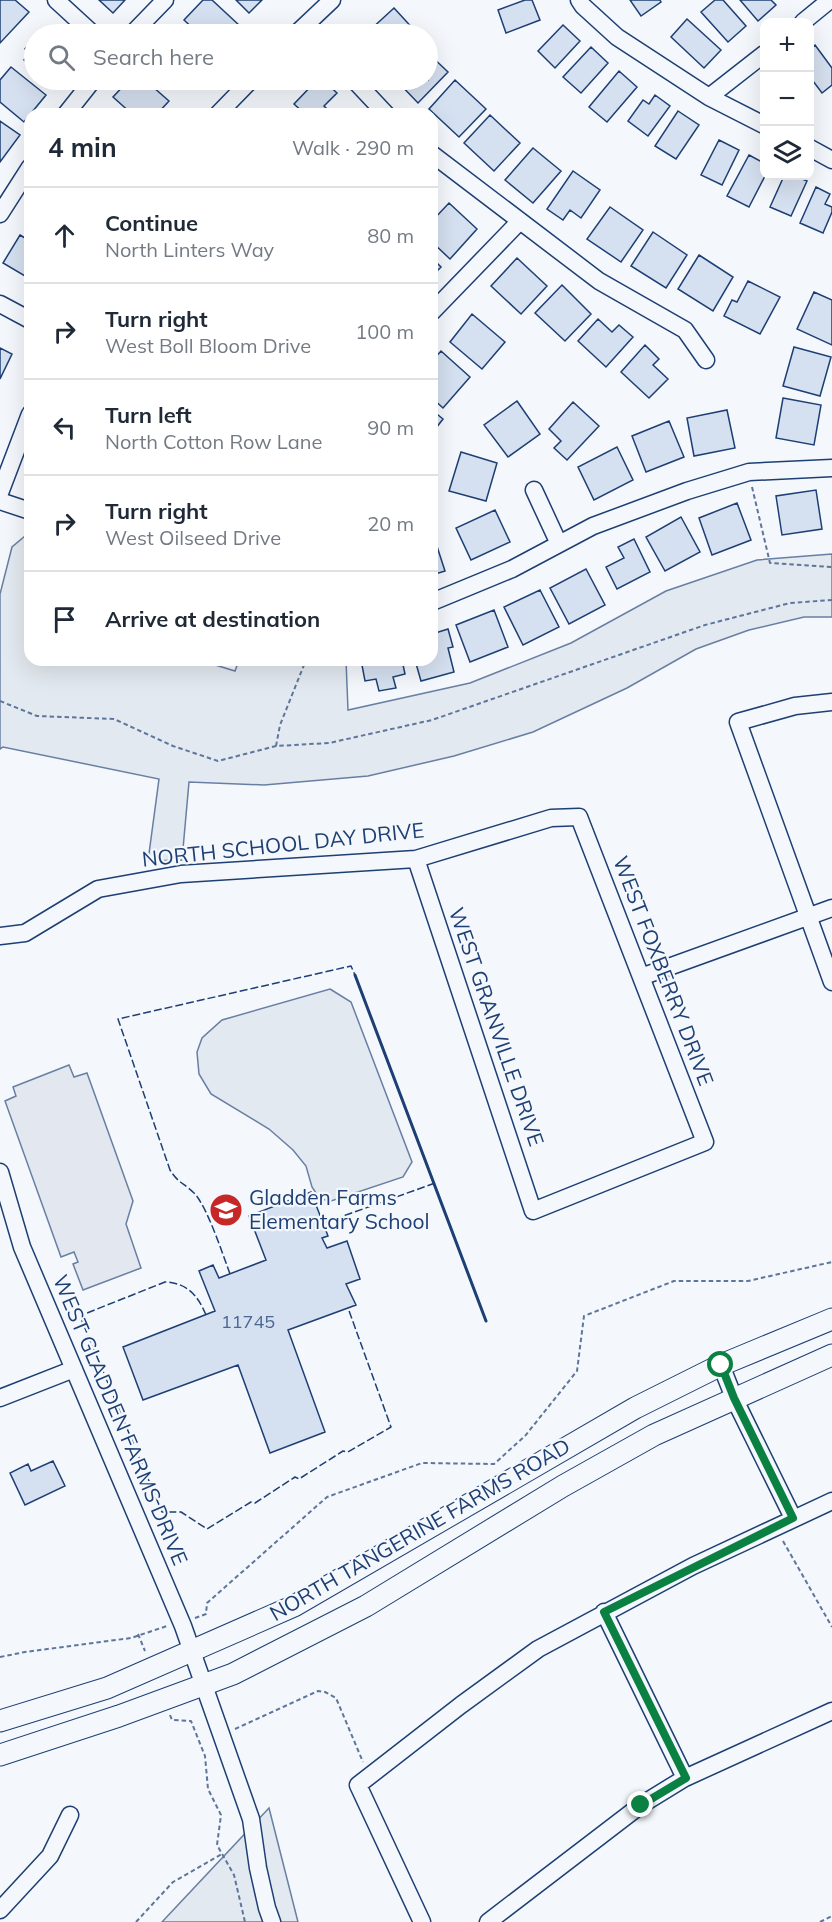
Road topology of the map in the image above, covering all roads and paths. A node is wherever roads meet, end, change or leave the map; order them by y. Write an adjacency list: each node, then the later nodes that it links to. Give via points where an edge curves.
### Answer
1 (56, 0): 7 (street)
2 (165, 0): 8 (street)
3 (332, 0): 9 (street)
4 (579, 0): 14 (street, via 617,37)
5 (830, 0): 6 (street)
6 (808, 18)
7 (82, 24)
8 (142, 24)
9 (311, 24)
10 (760, 58): 14 (street)
11 (85, 90): 15 (street)
12 (241, 90): 16 (street)
13 (363, 90): 17 (street)
14 (709, 97): 18 (street)
15 (71, 108)
16 (224, 108)
17 (380, 108)
18 (760, 122)
19 (814, 150): 21 (street)
20 (438, 159): 24 (street)
21 (832, 159)
22 (24, 176): 23 (street)
23 (0, 214)
24 (520, 221): 26 (street); 28 (street, via 599,282 685,330)
25 (0, 304): 27 (street)
26 (438, 306)
27 (24, 317)
28 (706, 360)
29 (24, 430): 33 (street)
30 (832, 468): 31 (street)
31 (749, 472): 36 (street, via 593,526); 37 (path, via 770,563)
32 (534, 490): 36 (street)
33 (0, 493)
34 (0, 501): 35 (street)
35 (24, 509)
36 (559, 544): 38 (street)
37 (832, 567)
38 (438, 599)
39 (832, 600): 43 (path, via 790,603 705,625 432,720 329,742)
40 (304, 666): 43 (path, via 280,725)
41 (0, 701): 43 (path, via 37,716 114,719 172,746 218,761)
42 (832, 702): 47 (street, via 795,706 738,722)
43 (276, 746)
44 (579, 817): 45 (street, NORTH SCHOOL DAY DRIVE, via 551,818); 49 (street, WEST FOXBERRY DRIVE)
45 (416, 859): 48 (street, NORTH SCHOOL DAY DRIVE, via 181,874 98,889 25,933); 51 (street, WEST GRANVILLE DRIVE, via 533,1211)
46 (832, 908): 47 (street)
47 (808, 916): 49 (street); 50 (street)
48 (0, 936)
49 (641, 977): 51 (street, WEST FOXBERRY DRIVE)
50 (832, 982)
51 (705, 1142)
52 (0, 1172): 57 (street, WEST GLADDEN FARMS DRIVE, via 22,1247)
53 (832, 1262): 64 (path, via 748,1281 674,1281 584,1316 577,1371 525,1436 494,1464 422,1463 327,1497 207,1603 206,1614)
54 (832, 1319): 56 (main road, NORTH TANGERINE FARMS ROAD)
55 (832, 1355): 59 (main road, NORTH TANGERINE FARMS ROAD)
56 (721, 1365): 59 (street); 66 (main road, NORTH TANGERINE FARMS ROAD, via 635,1408 294,1606)
57 (74, 1369): 58 (street); 64 (street, WEST GLADDEN FARMS DRIVE)
58 (0, 1398)
59 (734, 1398): 61 (street); 68 (main road, NORTH TANGERINE FARMS ROAD, via 654,1435 563,1486 366,1606)
60 (832, 1501): 61 (street)
61 (793, 1518): 62 (street)
62 (775, 1527): 63 (street); 65 (path)
63 (604, 1612): 74 (street); 75 (street, via 538,1649)
64 (182, 1622): 66 (street, WEST GLADDEN FARMS DRIVE); 67 (path, via 131,1638)
65 (832, 1627)
66 (192, 1652): 68 (street, WEST GLADDEN FARMS DRIVE); 71 (main road, NORTH TANGERINE FARMS ROAD, via 107,1688)
67 (0, 1657)
68 (204, 1685): 72 (street, WEST GLADDEN FARMS DRIVE); 73 (main road, NORTH TANGERINE FARMS ROAD)
69 (832, 1711): 74 (street)
70 (172, 1720): 77 (path, via 191,1721 205,1756 208,1789 221,1815 217,1845)
71 (0, 1721)
72 (222, 1735): 75 (path, via 318,1691 325,1692 336,1698); 82 (street, WEST GLADDEN FARMS DRIVE, via 251,1819 258,1869)
73 (0, 1755)
74 (686, 1778): 84 (street, via 641,1805)
75 (364, 1781): 83 (street)
76 (70, 1815): 78 (street, via 50,1856)
77 (222, 1854): 80 (path, via 173,1882); 81 (path, via 234,1875)
78 (0, 1910)
79 (832, 1916): 85 (path)
80 (136, 1922)
81 (245, 1922)
82 (272, 1922)
83 (422, 1922)
84 (488, 1922)
85 (820, 1922)

